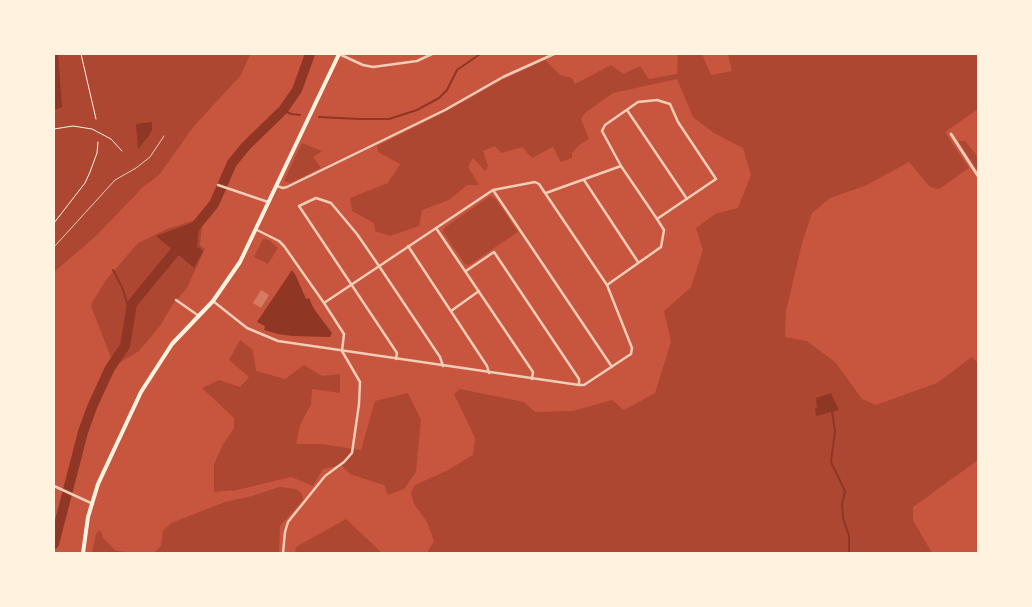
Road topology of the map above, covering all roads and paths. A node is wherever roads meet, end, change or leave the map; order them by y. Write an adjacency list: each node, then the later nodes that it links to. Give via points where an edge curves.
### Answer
1 (81, 54): 6 (path)
2 (339, 54): 3 (street, via 373,67 417,61); 16 (main road)
3 (432, 54)
4 (554, 54): 16 (street, via 287,187)
5 (627, 110): 12 (street, via 605,124 602,131); 19 (street); 19 (street, via 638,102 657,100 670,104 678,122 716,179)
6 (96, 119)
7 (54, 129): 11 (path, via 73,126 92,129 111,138)
8 (950, 134): 13 (street)
9 (164, 136): 26 (lane, via 150,156 115,180)
10 (98, 142): 22 (path, via 85,183)
11 (122, 151)
12 (621, 166): 14 (street); 21 (street)
13 (978, 176)
14 (584, 180): 18 (street); 27 (street)
15 (218, 185): 20 (street)
16 (277, 186): 20 (main road)
17 (493, 190): 18 (street, via 535,182); 23 (street); 41 (street)
18 (546, 193): 31 (street)
19 (687, 200): 21 (street)
20 (270, 202): 24 (main road)
21 (657, 219): 27 (street, via 664,230 661,247)
22 (54, 223)
23 (436, 228): 25 (street); 29 (street)
24 (257, 230): 34 (main road); 35 (street, via 284,246)
25 (408, 246): 28 (street); 36 (street)
26 (54, 247)
27 (638, 262): 31 (street)
28 (379, 266): 30 (street); 30 (street, via 331,203 316,198 299,206); 40 (street)
29 (466, 271): 32 (street); 44 (street, via 494,252)
30 (351, 285): 35 (street); 39 (street, via 397,353)
31 (607, 285): 41 (street, via 632,348 631,354)
32 (479, 291): 36 (street); 43 (street, via 533,372)
33 (176, 300): 37 (street)
34 (213, 301): 37 (main road); 38 (street, via 256,333)
35 (324, 303): 38 (street, via 344,334)
36 (451, 310): 42 (street, via 488,366)
37 (199, 316): 46 (main road, via 172,344 142,392 105,468)
38 (342, 351): 39 (street); 48 (street, via 360,382 352,453 325,476 288,522)
39 (396, 359): 40 (street)
40 (443, 366): 42 (street)
41 (612, 367): 44 (street)
42 (488, 373): 43 (street)
43 (532, 379): 44 (street)
44 (580, 385)
45 (55, 487): 46 (street)
46 (92, 503): 47 (main road)
47 (83, 553)
48 (283, 553)

